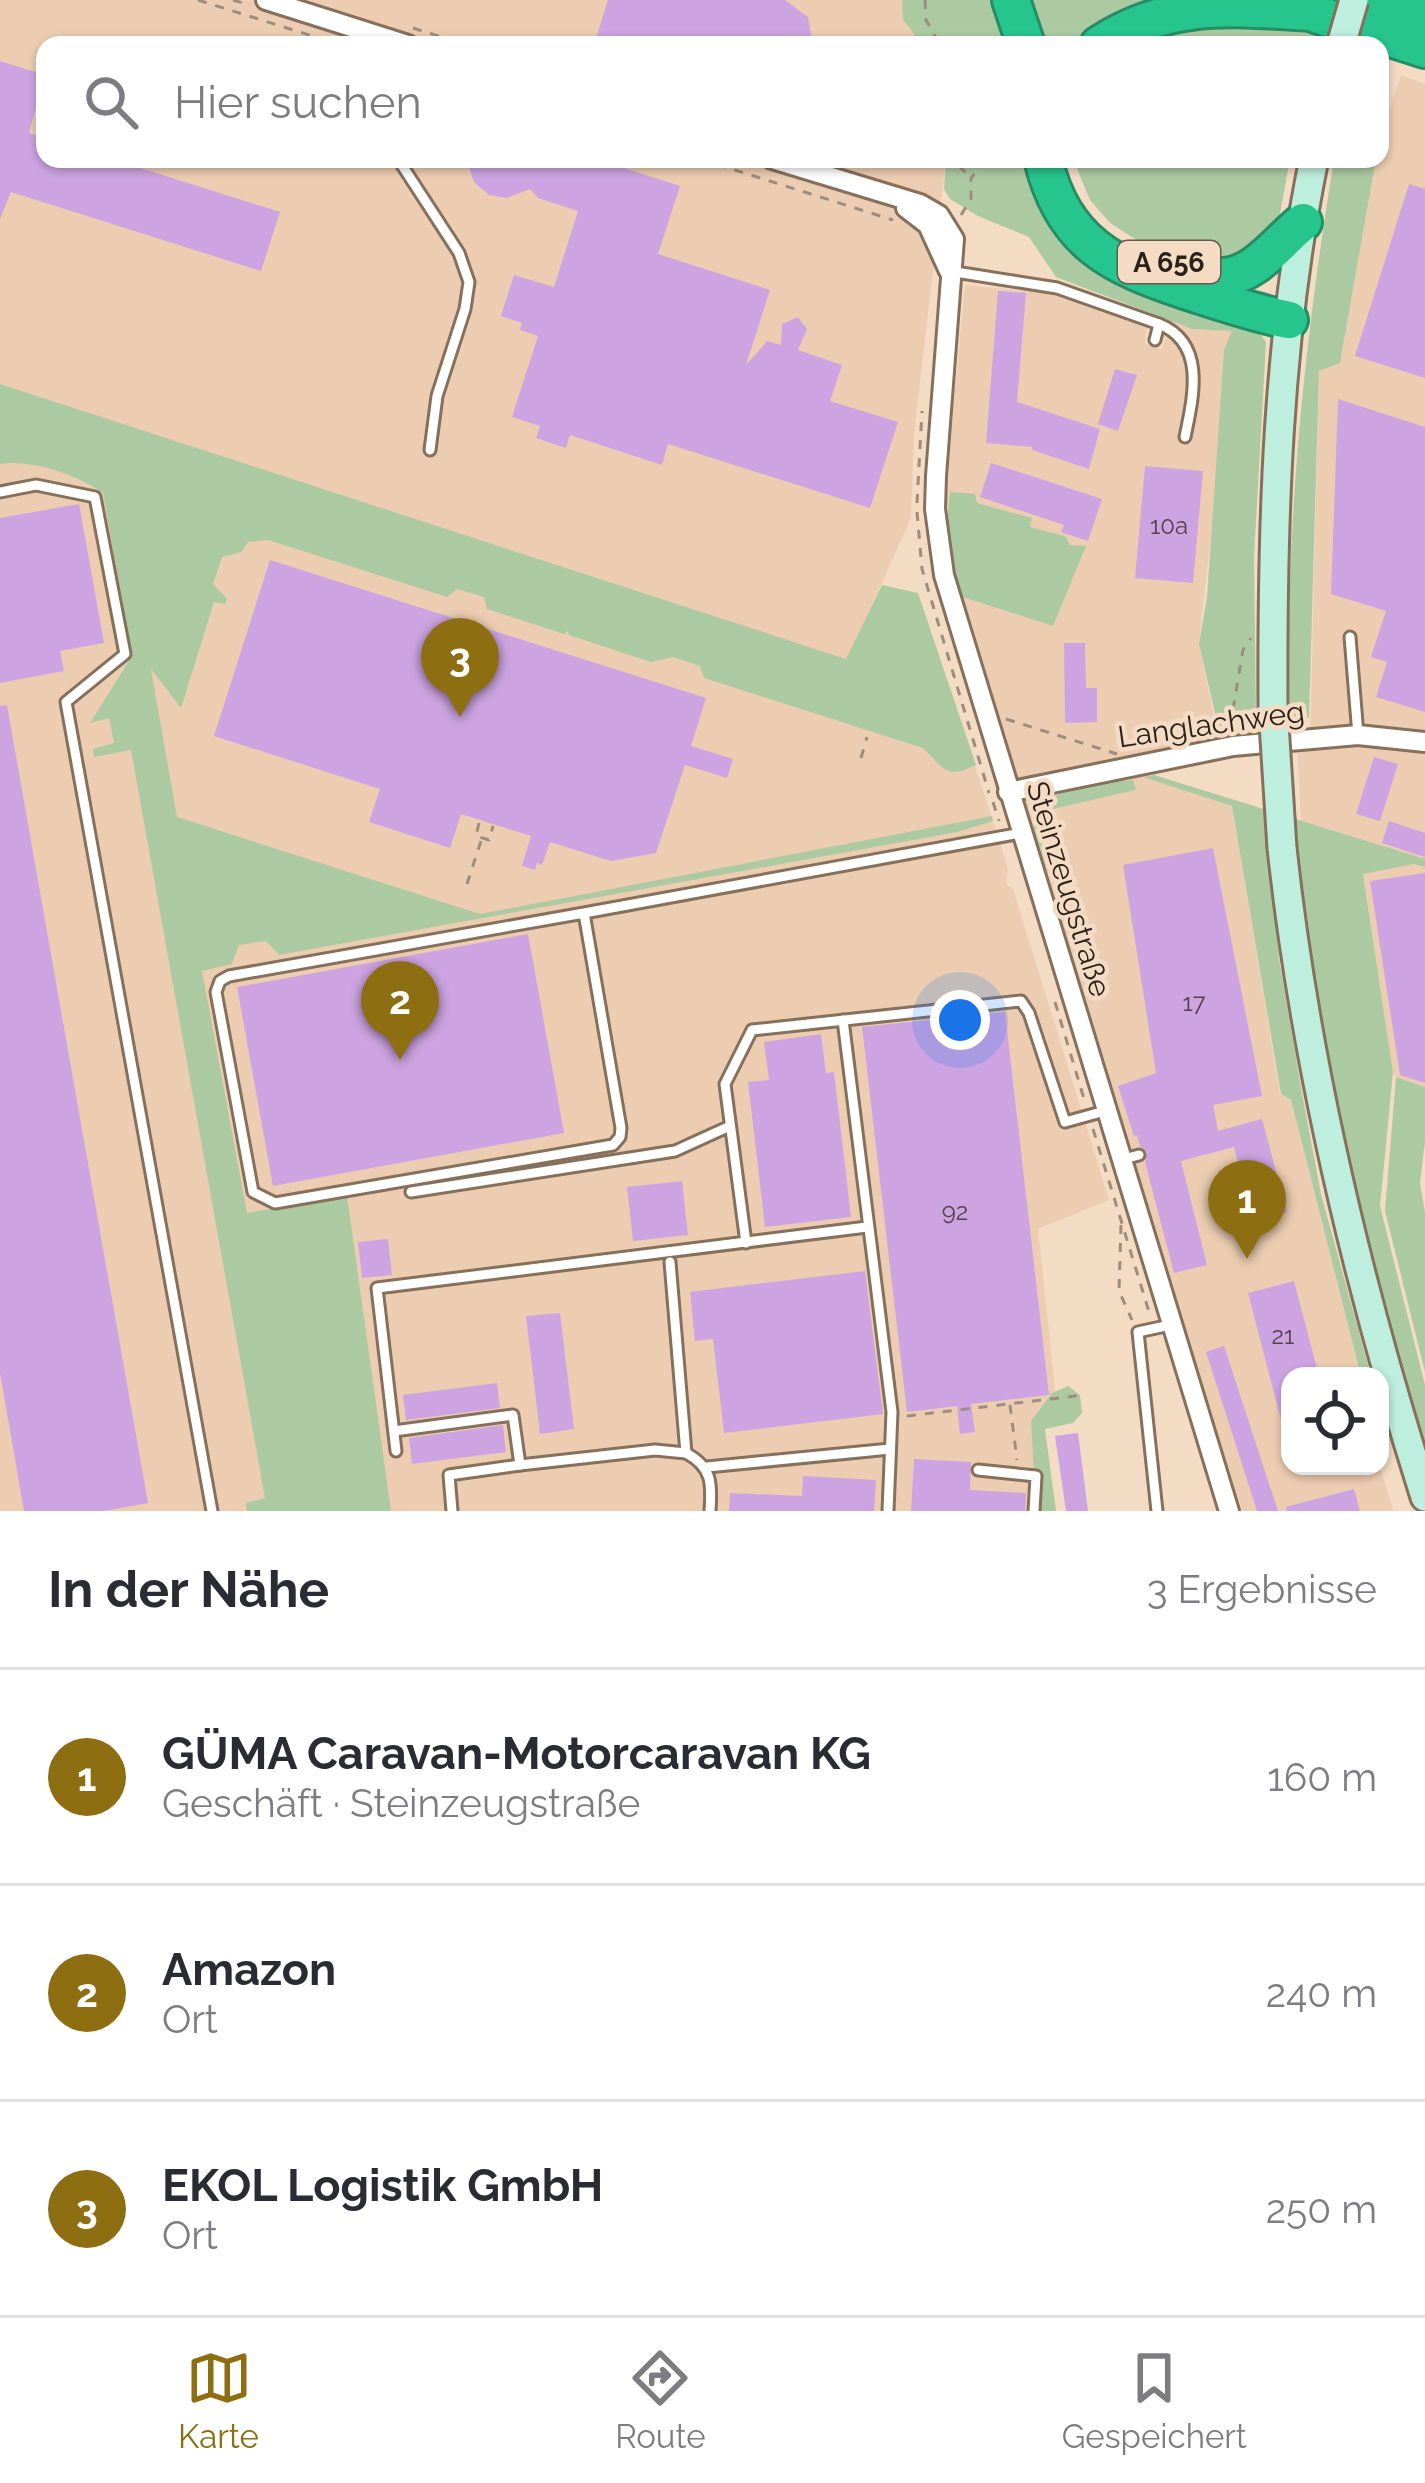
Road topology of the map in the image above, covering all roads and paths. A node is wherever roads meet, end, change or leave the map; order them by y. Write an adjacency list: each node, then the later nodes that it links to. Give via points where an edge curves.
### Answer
1 (198, 0): 8 (path)
2 (266, 0): 9 (street)
3 (925, 0): 10 (path)
4 (1011, 0): 11 (highway)
5 (1273, 0): 7 (highway)
6 (1354, 0): 13 (main road, bridge)
7 (1311, 12): 12 (highway, via 1167,9); 14 (highway)
8 (312, 36)
9 (380, 36)
10 (935, 36)
11 (1023, 36)
12 (1110, 36)
13 (1344, 36)
14 (1385, 36)
15 (1389, 37): 16 (highway)
16 (1425, 49)
17 (404, 168): 35 (lane, via 459,253 469,283 436,396)
18 (728, 168): 27 (path)
19 (800, 168): 29 (street, via 892,198 928,225)
20 (961, 168): 25 (path)
21 (979, 168): 25 (path)
22 (1046, 168): 31 (highway, via 1059,206 1098,253 1256,313)
23 (1068, 168): 30 (highway, A 656, via 1092,216 1118,240)
24 (1312, 168): 28 (main road)
25 (971, 178): 26 (path, via 968,210)
26 (958, 218)
27 (896, 221)
28 (1303, 222): 30 (highway, A 656, via 1258,263); 31 (main road)
29 (950, 271): 32 (lane, via 1057,288); 39 (street, Steinzeugstraße, via 935,509 944,574)
30 (1222, 278): 31 (highway, A 656)
31 (1290, 309): 74 (main road, bridge, via 1273,708 1293,946 1319,1100)
32 (1160, 324): 33 (lane); 34 (lane, via 1192,358)
33 (1155, 340)
34 (1185, 437)
35 (430, 450)
36 (0, 492): 75 (lane, via 36,485 95,497 125,654 66,702)
37 (1350, 637): 41 (lane)
38 (1243, 650): 40 (path)
39 (983, 712): 45 (path); 46 (street, Steinzeugstraße)
40 (1230, 726)
41 (1358, 735): 43 (street, Langlachweg); 45 (street, Langlachweg)
42 (867, 737): 44 (path)
43 (1425, 742)
44 (861, 758)
45 (1133, 765): 46 (street, Langlachweg)
46 (1008, 792): 49 (street, Steinzeugstraße)
47 (479, 824): 50 (path)
48 (493, 826): 50 (path, via 489,840)
49 (1021, 833): 52 (lane); 54 (street, Steinzeugstraße)
50 (482, 838): 51 (path)
51 (467, 884)
52 (584, 913): 52 (lane, via 620,1127 613,1144 275,1203 253,1192 220,981)
53 (843, 1020): 54 (lane, via 1021,1001 1065,1122); 55 (lane, via 752,1030 725,1084); 58 (lane)
54 (1105, 1111): 61 (street, Steinzeugstraße, via 1129,1157)
55 (730, 1126): 56 (lane, via 675,1150); 59 (lane)
56 (411, 1192)
57 (1121, 1220): 62 (path, via 1119,1291)
58 (867, 1228): 59 (lane); 65 (lane)
59 (746, 1243): 66 (lane, via 377,1288)
60 (670, 1262): 69 (lane)
61 (1170, 1324): 62 (lane); 81 (street, Steinzeugstraße)
62 (1138, 1332): 80 (lane)
63 (1084, 1394): 64 (path)
64 (1010, 1403): 65 (path); 73 (path)
65 (892, 1418): 67 (lane)
66 (394, 1431): 68 (lane); 70 (lane, via 514,1415)
67 (890, 1449): 71 (lane); 78 (lane)
68 (396, 1450)
69 (686, 1453): 70 (lane); 71 (lane)
70 (520, 1465): 76 (lane, via 448,1475)
71 (707, 1467): 77 (lane)
72 (978, 1470): 73 (lane)
73 (1019, 1474): 79 (lane, via 1036,1476)
74 (1425, 1497)
75 (212, 1511)
76 (452, 1511)
77 (710, 1511)
78 (887, 1511)
79 (1034, 1511)
80 (1157, 1511)
81 (1229, 1511)

